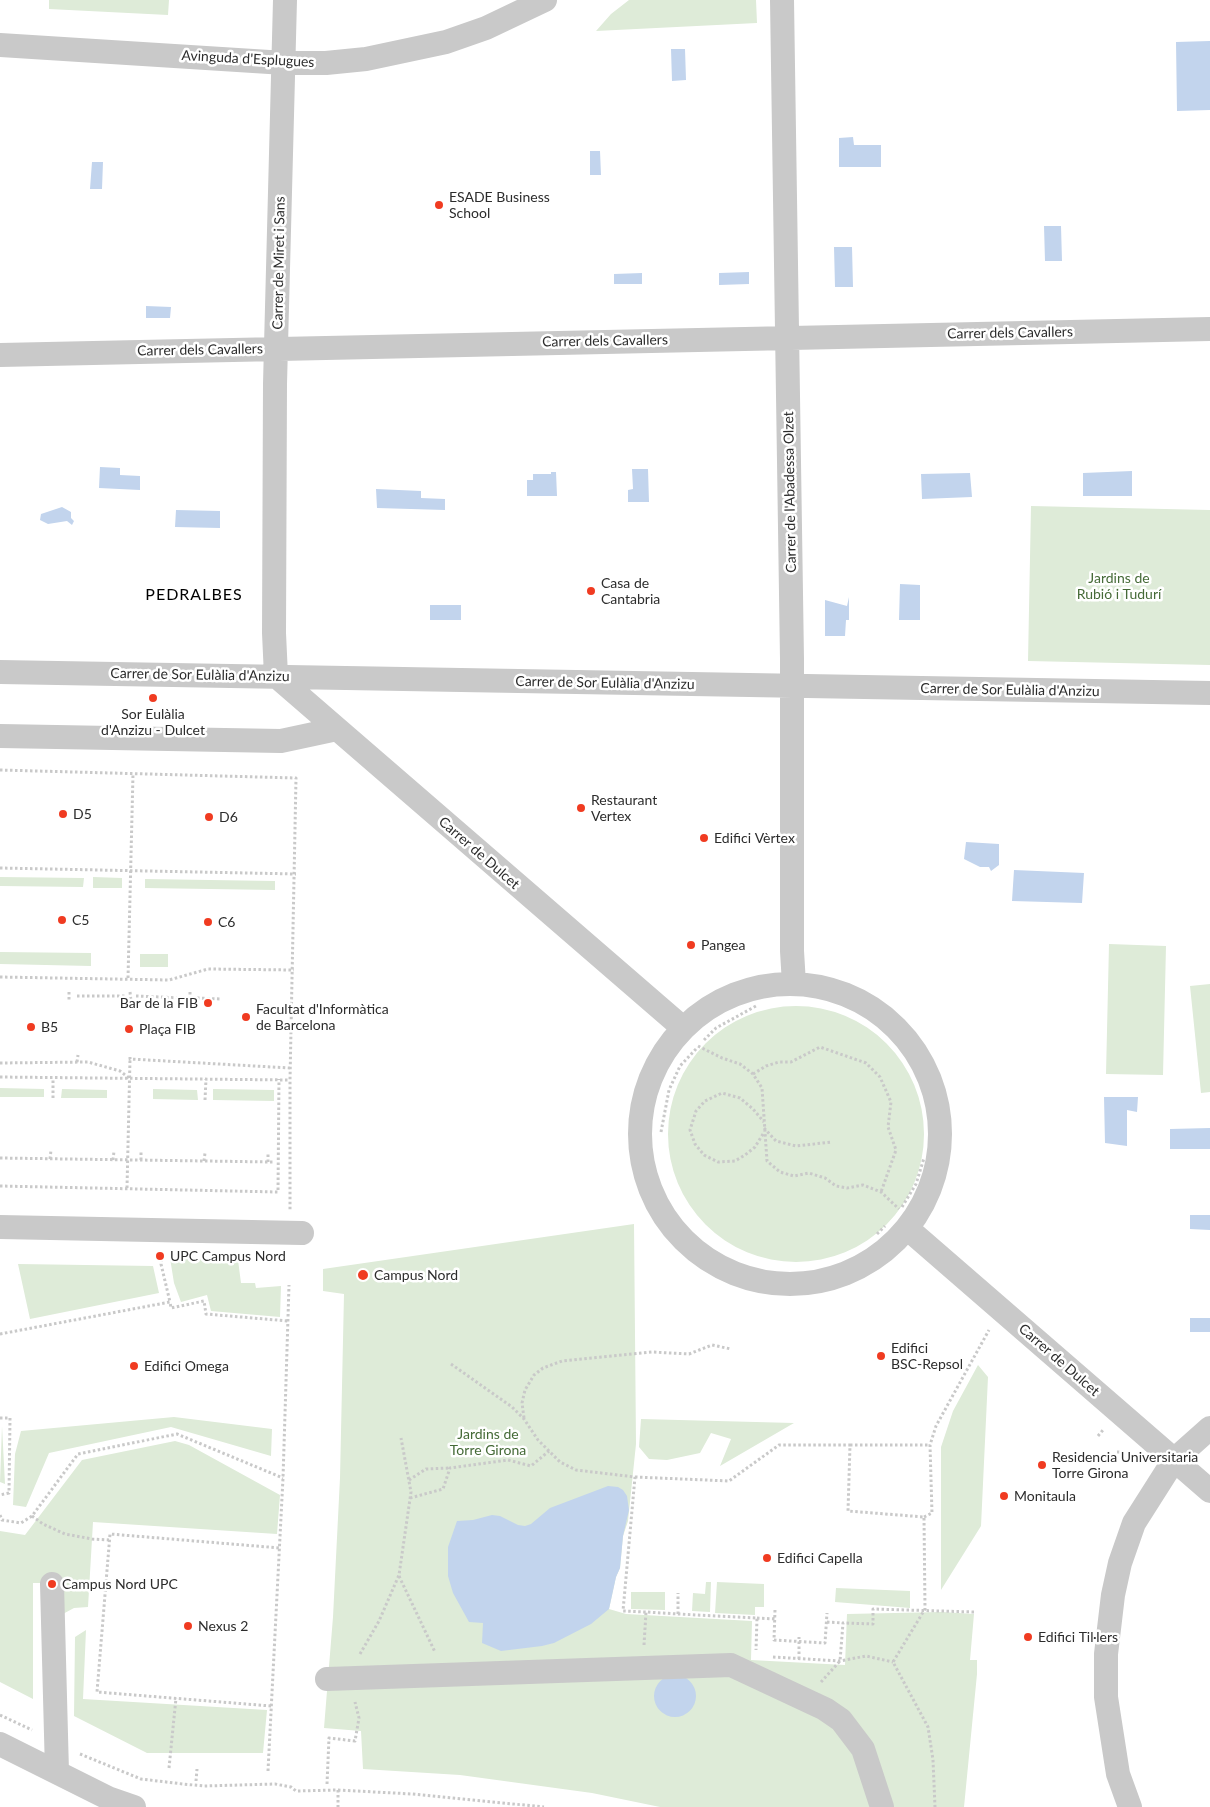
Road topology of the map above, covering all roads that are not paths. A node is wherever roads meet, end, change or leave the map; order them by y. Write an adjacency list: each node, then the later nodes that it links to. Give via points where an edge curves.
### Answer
1 (286, 0): 5 (street, Carrer de Miret i Sans)
2 (545, 0): 5 (street, Avinguda d'Esplugues, via 486,28 446,42 366,58 326,63)
3 (782, 0): 7 (street, Carrer de l'Abadessa Olzet)
4 (0, 45): 5 (street, Avinguda d'Esplugues)
5 (285, 63): 8 (street, Carrer de Miret i Sans)
6 (1210, 329): 7 (street, Carrer dels Cavallers)
7 (788, 337): 8 (street, Carrer dels Cavallers); 12 (street, Carrer de l'Abadessa Olzet)
8 (276, 348): 9 (street, Carrer dels Cavallers); 11 (street, Carrer de Miret i Sans)
9 (0, 355)
10 (0, 672): 11 (street, Carrer de Sor Eulàlia d'Anzizu)
11 (276, 676): 12 (street, Carrer de Sor Eulàlia d'Anzizu); 14 (street, Carrer de Dulcet)
12 (791, 687): 13 (street, Carrer de Sor Eulàlia d'Anzizu); 16 (street, Carrer de l'Abadessa Olzet)
13 (1210, 693)
14 (337, 729): 15 (street, via 281,741); 17 (street, Carrer de Dulcet)
15 (0, 736)
16 (794, 984): 17 (street, via 770,985 725,998); 18 (street, via 848,996 873,1009 895,1026 927,1072 941,1126 940,1153 934,1180 923,1206)
17 (683, 1028): 18 (street, via 660,1058 649,1081 642,1106 641,1157 652,1195 669,1223 702,1257 738,1275 767,1282 816,1283 854,1272 887,1250)
18 (899, 1219): 22 (street, Carrer de Dulcet)
19 (296, 1223): 20 (street)
20 (0, 1227)
21 (1210, 1428): 22 (street)
22 (1174, 1460): 23 (street, Carrer de Dulcet); 30 (street, via 1134,1523 1112,1595 1106,1654 1106,1697 1118,1774)
23 (1210, 1491)
24 (52, 1584): 27 (street)
25 (338, 1679): 29 (street, via 731,1665 825,1709 841,1720 863,1749)
26 (0, 1744): 27 (street)
27 (57, 1772): 28 (street, via 108,1798)
28 (134, 1807)
29 (882, 1807)
30 (1130, 1807)

